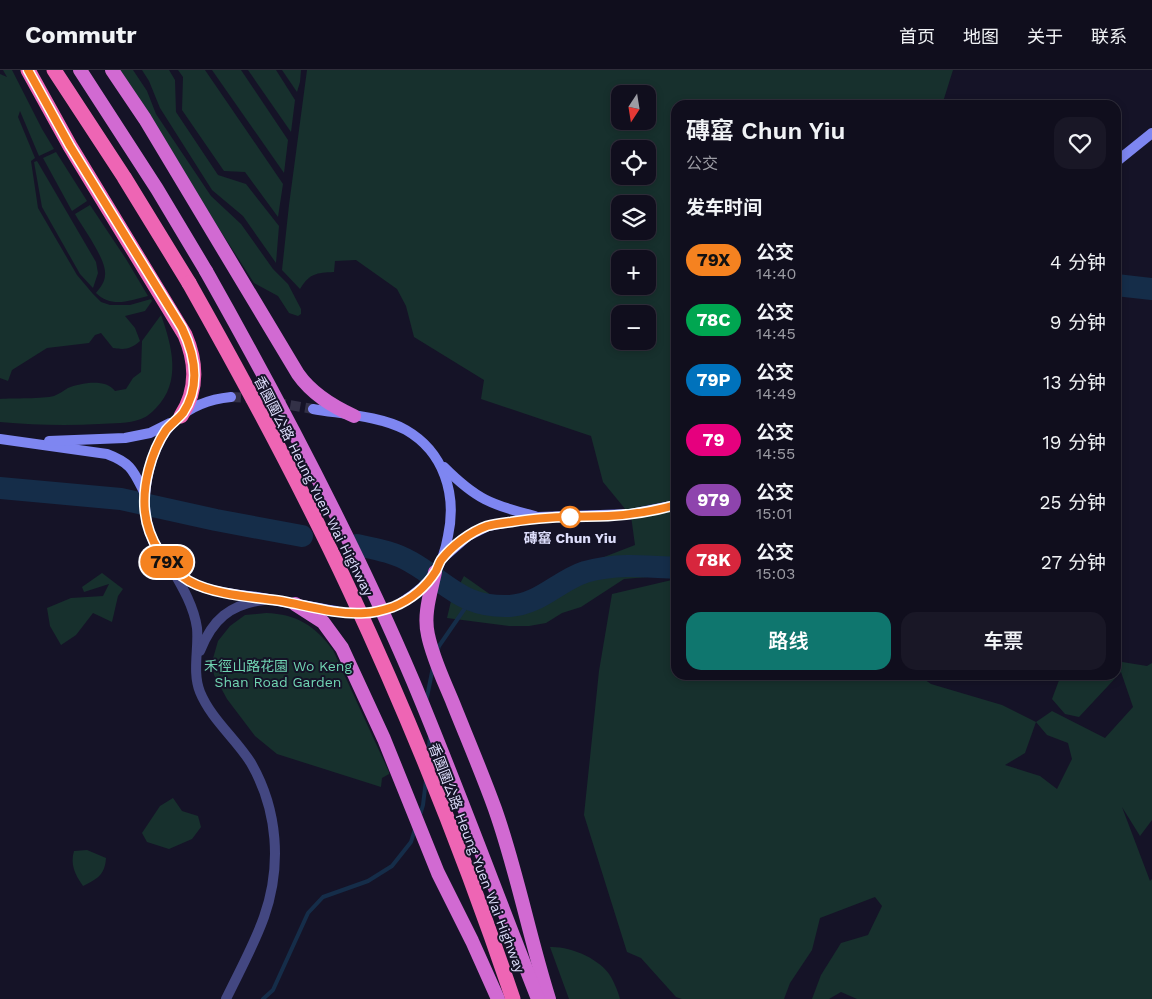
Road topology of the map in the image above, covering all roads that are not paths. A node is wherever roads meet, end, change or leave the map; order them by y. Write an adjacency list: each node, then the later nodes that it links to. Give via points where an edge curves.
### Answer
1 (28, 70): 10 (highway, via 189,344 195,377 192,395)
2 (54, 70): 28 (highway, 香園圍公路 Heung Yuen Wai Highway, bridge, via 189,283 290,469 354,600 430,774)
3 (80, 70): 29 (highway, 香園圍公路 Heung Yuen Wai Highway, bridge, via 206,271 312,466 412,680)
4 (112, 70): 9 (highway, via 145,119 298,374 328,403)
5 (1152, 133): 6 (main road)
6 (1121, 158)
7 (231, 397): 10 (main road, via 206,403)
8 (313, 409): 9 (main road)
9 (354, 416): 13 (main road, via 403,429 425,445)
10 (177, 418): 12 (main road, via 150,433 125,438); 14 (main road, via 159,442)
11 (0, 439): 12 (main road)
12 (24, 442): 14 (main road, via 107,454 121,459 133,469)
13 (439, 462): 16 (main road, via 466,488 483,499); 17 (main road, via 451,498)
14 (144, 492): 18 (main road, via 146,522 154,544)
15 (671, 506): 16 (main road, via 613,516)
16 (538, 517): 17 (main road, via 488,526)
17 (450, 547): 19 (main road)
18 (170, 566): 21 (main road, via 200,586); 25 (street, via 194,613)
19 (439, 566): 20 (highway)
20 (423, 595): 22 (main road); 30 (highway, via 432,651 500,822)
21 (267, 599): 23 (main road); 25 (street, via 242,604 223,615 212,627)
22 (402, 602)
23 (295, 604): 24 (main road); 27 (highway, via 323,622 342,648 384,739 438,872)
24 (336, 611)
25 (196, 659): 26 (street, via 200,693 244,753 261,784 276,846 272,890 264,917)
26 (226, 999)
27 (498, 999)
28 (513, 999)
29 (538, 999)
30 (549, 999)

